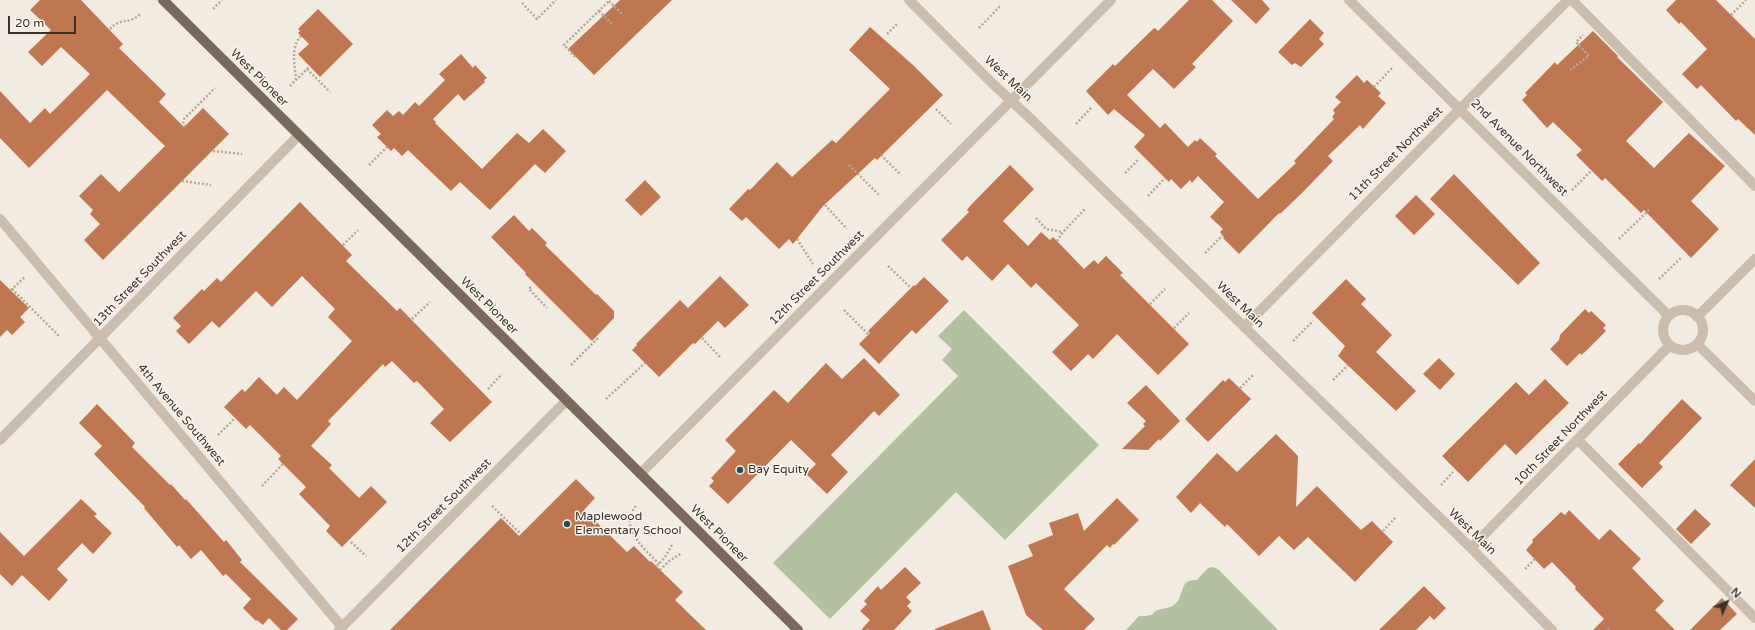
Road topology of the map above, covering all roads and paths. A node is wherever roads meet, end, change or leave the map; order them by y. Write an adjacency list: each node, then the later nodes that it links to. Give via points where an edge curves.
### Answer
1 (163, 0): 42 (main road, West Pioneer)
2 (222, 0): 13 (path)
3 (556, 0): 11 (path, via 537,19)
4 (610, 0): 14 (path); 16 (path)
5 (909, 0): 35 (street, West Main)
6 (1111, 0): 35 (street, 12th Street Southwest)
7 (1349, 0): 37 (street, 2nd Avenue Northwest)
8 (1568, 0): 37 (street, 11th Street Northwest)
9 (1572, 0): 56 (street)
10 (1746, 0): 17 (path)
11 (522, 3)
12 (1001, 5): 20 (path)
13 (213, 9)
14 (599, 11): 18 (path); 25 (path, via 564,45)
15 (140, 14): 21 (path, via 132,20 116,23)
16 (622, 14)
17 (1731, 15)
18 (612, 24)
19 (897, 24): 23 (path)
20 (979, 28)
21 (110, 29)
22 (1585, 33): 29 (path, via 1576,42 1589,56)
23 (887, 34)
24 (301, 36): 30 (path, via 294,49)
25 (575, 57)
26 (310, 66): 28 (path)
27 (1392, 68): 32 (path)
28 (307, 69): 30 (path); 34 (path)
29 (1570, 70)
30 (296, 80): 31 (path)
31 (290, 86)
32 (1374, 87)
33 (215, 88): 41 (path, via 184,119)
34 (330, 92)
35 (1012, 101): 92 (street, West Main); 120 (street, 12th Street Southwest)
36 (1092, 107): 40 (path)
37 (1460, 108): 88 (street, 2nd Avenue Northwest); 92 (street, 11th Street Northwest)
38 (936, 109): 39 (path)
39 (951, 124)
40 (1076, 124)
41 (185, 127)
42 (298, 136): 96 (street, 13th Street Southwest); 112 (main road, West Pioneer)
43 (387, 147): 48 (path)
44 (213, 151): 45 (path)
45 (242, 154)
46 (881, 155): 52 (path)
47 (1138, 160): 51 (path)
48 (369, 165)
49 (849, 165): 58 (path)
50 (1592, 170): 57 (path)
51 (1125, 173)
52 (901, 175)
53 (1166, 178): 59 (path)
54 (182, 181): 55 (path)
55 (211, 185)
56 (1755, 186)
57 (1572, 190)
58 (880, 196)
59 (1148, 196)
60 (824, 205): 65 (path)
61 (1085, 210): 67 (path)
62 (1649, 210): 70 (path)
63 (0, 218): 96 (street, 4th Avenue Southwest)
64 (1036, 218): 67 (path, via 1046,229)
65 (847, 229)
66 (358, 230): 72 (path)
67 (1063, 232): 71 (path)
68 (1223, 235): 73 (path)
69 (797, 239): 76 (path)
70 (1619, 239)
71 (1057, 241)
72 (343, 245)
73 (1205, 253)
74 (1681, 258): 79 (path)
75 (1755, 259): 89 (street)
76 (813, 264)
77 (888, 266): 81 (path)
78 (25, 277): 95 (path, via 12,290)
79 (1659, 279)
80 (531, 287): 85 (path, via 529,289)
81 (910, 287)
82 (1165, 289): 84 (path)
83 (430, 302): 90 (path)
84 (1150, 304)
85 (547, 308)
86 (844, 310): 94 (path)
87 (1189, 313): 93 (path)
88 (1669, 316): 89 (street, via 1681,310); 101 (street, via 1664,322 1663,330)
89 (1697, 317): 100 (street, via 1702,332)
90 (412, 319)
91 (1313, 321): 99 (path)
92 (1244, 327): 130 (street, West Main)
93 (1174, 328)
94 (868, 334)
95 (59, 336)
96 (100, 338): 116 (street, 13th Street Southwest); 137 (street, 4th Avenue Southwest)
97 (596, 338): 104 (path)
98 (702, 338): 102 (path)
99 (1293, 341)
100 (1697, 344): 101 (street, via 1684,350); 113 (street)
101 (1670, 345): 117 (street, 10th Street Northwest)
102 (720, 357)
103 (645, 363): 111 (path)
104 (571, 365)
105 (1348, 365): 108 (path)
106 (502, 374): 110 (path)
107 (1253, 375): 109 (path)
108 (1333, 380)
109 (1240, 388)
110 (488, 389)
111 (606, 399)
112 (566, 401): 120 (main road, West Pioneer); 137 (street, 12th Street Southwest)
113 (1755, 401)
114 (235, 418): 115 (path)
115 (218, 435)
116 (0, 440)
117 (1578, 440): 130 (street, 10th Street Northwest); 136 (street)
118 (283, 464): 122 (path)
119 (1454, 472): 121 (path)
120 (640, 474): 138 (main road, West Pioneer)
121 (1440, 485)
122 (262, 486)
123 (492, 506): 127 (path)
124 (636, 506): 129 (path, via 631,521 633,535 658,565)
125 (1396, 517): 126 (path)
126 (1383, 531)
127 (521, 534)
128 (351, 542): 132 (path)
129 (673, 543)
130 (1471, 548): 139 (street, West Main)
131 (682, 553): 135 (path)
132 (366, 556)
133 (1535, 559): 134 (path)
134 (1525, 569)
135 (660, 570)
136 (1755, 618)
137 (341, 629)
138 (798, 630)
139 (1552, 630)

